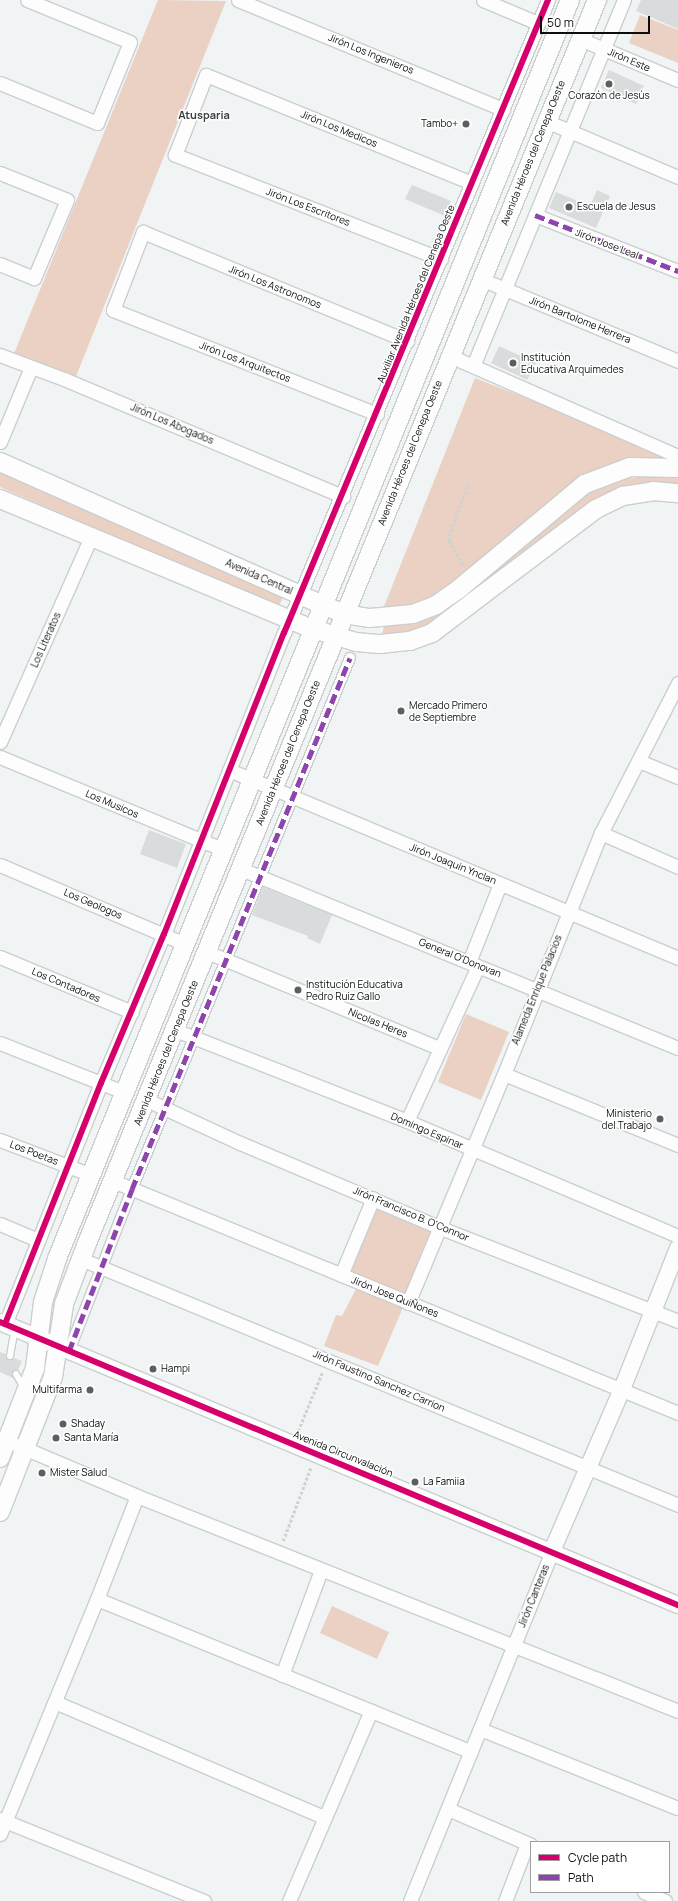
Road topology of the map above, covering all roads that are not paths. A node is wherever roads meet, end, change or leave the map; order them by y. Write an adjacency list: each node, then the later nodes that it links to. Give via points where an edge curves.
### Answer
1 (27, 0): 12 (street, via 130,42 97,122)
2 (238, 0): 13 (street, Jirón Los Ingenieros)
3 (482, 0): 8 (street)
4 (548, 0): 8 (street, Auxiliar Avenida Héroes del Cenepa Oeste)
5 (570, 0): 43 (main road)
6 (597, 0): 9 (main road, Avenida Héroes del Cenepa Oeste)
7 (624, 0): 10 (street)
8 (538, 23): 13 (street, Auxiliar Avenida Héroes del Cenepa Oeste)
9 (580, 39): 10 (street, Jirón Este); 14 (main road, Avenida Héroes del Cenepa Oeste)
10 (604, 49): 11 (street, Jirón Este); 15 (street)
11 (678, 80)
12 (0, 82)
13 (503, 109): 19 (street, Auxiliar Avenida Héroes del Cenepa Oeste)
14 (546, 121): 15 (street); 24 (main road, Avenida Héroes del Cenepa Oeste)
15 (569, 132): 18 (street); 20 (street)
16 (175, 155): 19 (street, Jirón Los Medicos, via 206,75); 21 (street, Jirón Los Escritores)
17 (0, 173): 22 (street, via 67,200 34,278)
18 (678, 177)
19 (472, 183): 21 (street, Auxiliar Avenida Héroes del Cenepa Oeste)
20 (535, 215): 23 (street, Jirón Jose Leal); 25 (street)
21 (441, 259): 27 (street, Auxiliar Avenida Héroes del Cenepa Oeste)
22 (0, 264)
23 (678, 271)
24 (481, 279): 25 (street, Jirón Bartolome Herrera); 29 (main road, Avenida Héroes del Cenepa Oeste)
25 (505, 289): 30 (street, Jirón Bartolome Herrera); 31 (street)
26 (113, 310): 27 (street, Jirón Los Astronomos, via 143,232); 33 (street, Jirón Los Arquitectos)
27 (407, 341): 33 (street, Auxiliar Avenida Héroes del Cenepa Oeste)
28 (0, 355): 32 (street, Jirón Los Abogados)
29 (450, 356): 31 (street); 44 (main road, Avenida Héroes del Cenepa Oeste)
30 (678, 360)
31 (473, 366): 35 (street)
32 (31, 367): 34 (street); 39 (street, Jirón Los Abogados)
33 (377, 414): 39 (street, Auxiliar Avenida Héroes del Cenepa Oeste)
34 (0, 442)
35 (678, 456)
36 (0, 462): 42 (main road, Avenida Central)
37 (678, 468): 44 (main road, Avenida Central, via 630,467 585,484 436,605 413,614 370,618)
38 (678, 493): 47 (main road, via 653,491 623,496 596,508 432,634 410,641 380,644)
39 (343, 496): 42 (street, Auxiliar Avenida Héroes del Cenepa Oeste)
40 (0, 499): 41 (main road)
41 (91, 537): 45 (main road); 50 (street, Los Literatos)
42 (302, 596): 43 (main road, Avenida Central); 45 (street, Auxiliar Avenida Héroes del Cenepa Oeste)
43 (323, 605): 44 (main road, Avenida Central); 46 (main road)
44 (344, 614): 47 (main road, Avenida Héroes del Cenepa Oeste)
45 (290, 619): 46 (main road); 53 (street, Auxiliar Avenida Héroes del Cenepa Oeste)
46 (313, 629): 47 (main road); 55 (main road)
47 (335, 636): 56 (main road, Avenida Héroes del Cenepa Oeste)
48 (350, 658): 57 (street)
49 (678, 683): 52 (street, Alameda Enrique Palacios)
50 (0, 742)
51 (0, 757): 59 (street, Los Musicos)
52 (638, 761): 54 (street); 58 (street, Alameda Enrique Palacios)
53 (228, 770): 55 (street, Jirón Joaquin Ynclan); 59 (street, Auxiliar Avenida Héroes del Cenepa Oeste)
54 (678, 777)
55 (252, 780): 56 (street, Jirón Joaquin Ynclan); 60 (main road)
56 (273, 789): 57 (street, Jirón Joaquin Ynclan); 63 (main road, Avenida Héroes del Cenepa Oeste)
57 (293, 798): 64 (street); 65 (street, Jirón Joaquin Ynclan)
58 (601, 833): 62 (street); 66 (street, Alameda Enrique Palacios)
59 (200, 841): 60 (street, Los Musicos); 67 (street, Auxiliar Avenida Héroes del Cenepa Oeste)
60 (224, 850): 68 (main road)
61 (0, 865): 67 (street, Los Geologos)
62 (678, 867)
63 (241, 869): 64 (street, General O'Donovan); 69 (main road, Avenida Héroes del Cenepa Oeste)
64 (260, 877): 72 (street); 73 (street, General O'Donovan)
65 (500, 884): 66 (street, Jirón Joaquin Ynclan); 73 (street)
66 (568, 912): 71 (street, Jirón Joaquin Ynclan); 74 (street, Alameda Enrique Palacios)
67 (164, 934): 68 (street, Los Geologos); 75 (street, Auxiliar Avenida Héroes del Cenepa Oeste)
68 (185, 944): 83 (main road)
69 (207, 952): 72 (street, Nicolas Heres); 76 (main road, Avenida Héroes del Cenepa Oeste)
70 (0, 958): 75 (street, Los Contadores)
71 (678, 958)
72 (227, 960): 77 (street); 79 (street, Nicolas Heres)
73 (474, 964): 74 (street, General O'Donovan); 79 (street)
74 (537, 990): 80 (street, General O'Donovan); 81 (street, Alameda Enrique Palacios)
75 (132, 1012): 82 (street, Auxiliar Avenida Héroes del Cenepa Oeste)
76 (175, 1030): 77 (street, Domingo Espinar); 84 (main road, Avenida Héroes del Cenepa Oeste)
77 (195, 1038): 85 (street); 86 (street, Domingo Espinar)
78 (0, 1043): 82 (street)
79 (439, 1048): 86 (street)
80 (678, 1048)
81 (504, 1074): 88 (street); 89 (street, Alameda Enrique Palacios)
82 (101, 1083): 83 (street); 90 (street, Auxiliar Avenida Héroes del Cenepa Oeste)
83 (124, 1092): 91 (main road)
84 (147, 1100): 85 (street, Jirón Francisco B. O'Connor); 92 (main road, Avenida Héroes del Cenepa Oeste)
85 (166, 1108): 93 (street); 94 (street, Jirón Francisco B. O'Connor, via 240,1143)
86 (407, 1121): 89 (street, Domingo Espinar)
87 (0, 1140): 90 (street, Los Poetas)
88 (678, 1145)
89 (472, 1150): 96 (street, Alameda Enrique Palacios); 97 (street, Domingo Espinar)
90 (69, 1166): 91 (street, Los Poetas); 98 (street, Auxiliar Avenida Héroes del Cenepa Oeste)
91 (91, 1175): 107 (main road, via 58,1256 43,1302)
92 (113, 1181): 93 (street, Jirón Jose QuiÑones); 100 (main road, Avenida Héroes del Cenepa Oeste)
93 (132, 1189): 101 (street); 102 (street, Jirón Jose QuiÑones)
94 (373, 1198): 96 (street, Jirón Francisco B. O'Connor); 102 (street)
95 (0, 1224): 98 (street)
96 (438, 1226): 103 (street, Alameda Enrique Palacios); 104 (street, Jirón Francisco B. O'Connor)
97 (678, 1236)
98 (38, 1240): 106 (street, Auxiliar Avenida Héroes del Cenepa Oeste)
99 (678, 1248): 104 (street, Jirón Canteras)
100 (81, 1259): 101 (street, Jirón Faustino Sanchez Carrion); 108 (main road, Avenida Héroes del Cenepa Oeste, via 64,1304)
101 (101, 1266): 108 (street); 117 (street, Jirón Faustino Sanchez Carrion)
102 (341, 1275): 103 (street, Jirón Jose QuiÑones)
103 (408, 1303): 111 (street, Jirón Jose QuiÑones)
104 (653, 1311): 105 (street, Jirón Francisco B. O'Connor); 111 (street, Jirón Canteras)
105 (678, 1321)
106 (7, 1325): 107 (street, Avenida Circunvalación); 109 (lane)
107 (38, 1338): 108 (street, Avenida Circunvalación); 112 (main road, via 35,1368)
108 (62, 1348): 115 (main road, Avenida Héroes del Cenepa Oeste); 121 (street, Avenida Circunvalación)
109 (10, 1356)
110 (16, 1374): 112 (lane)
111 (622, 1389): 113 (street, Jirón Jose QuiÑones); 117 (street, Jirón Canteras)
112 (27, 1394): 114 (main road)
113 (678, 1413)
114 (4, 1440): 115 (street); 116 (main road)
115 (26, 1448): 118 (street); 120 (main road, Avenida Héroes del Cenepa Oeste)
116 (0, 1458)
117 (588, 1468): 119 (street, Jirón Faustino Sanchez Carrion); 121 (street, Jirón Canteras)
118 (137, 1496): 122 (street); 123 (street)
119 (678, 1505)
120 (0, 1512)
121 (552, 1551): 124 (street, Avenida Circunvalación); 125 (street, Jirón Canteras)
122 (320, 1570): 125 (street); 126 (street)
123 (97, 1599): 126 (street); 127 (street)
124 (678, 1605)
125 (513, 1647): 129 (street); 130 (street, Jirón Canteras)
126 (282, 1675): 128 (street)
127 (55, 1702): 134 (street); 135 (street)
128 (371, 1711): 131 (street); 134 (street)
129 (678, 1712)
130 (480, 1729): 131 (street, Jirón Canteras); 132 (street)
131 (471, 1752): 133 (street, Jirón Canteras)
132 (678, 1808)
133 (448, 1809): 137 (street); 141 (street, Jirón Canteras)
134 (323, 1817): 140 (street)
135 (2, 1820): 136 (street); 139 (street)
136 (0, 1834)
137 (529, 1844): 142 (street)
138 (646, 1893): 143 (street)
139 (204, 1901)
140 (289, 1901)
141 (410, 1901)
142 (505, 1901)
143 (665, 1901)

